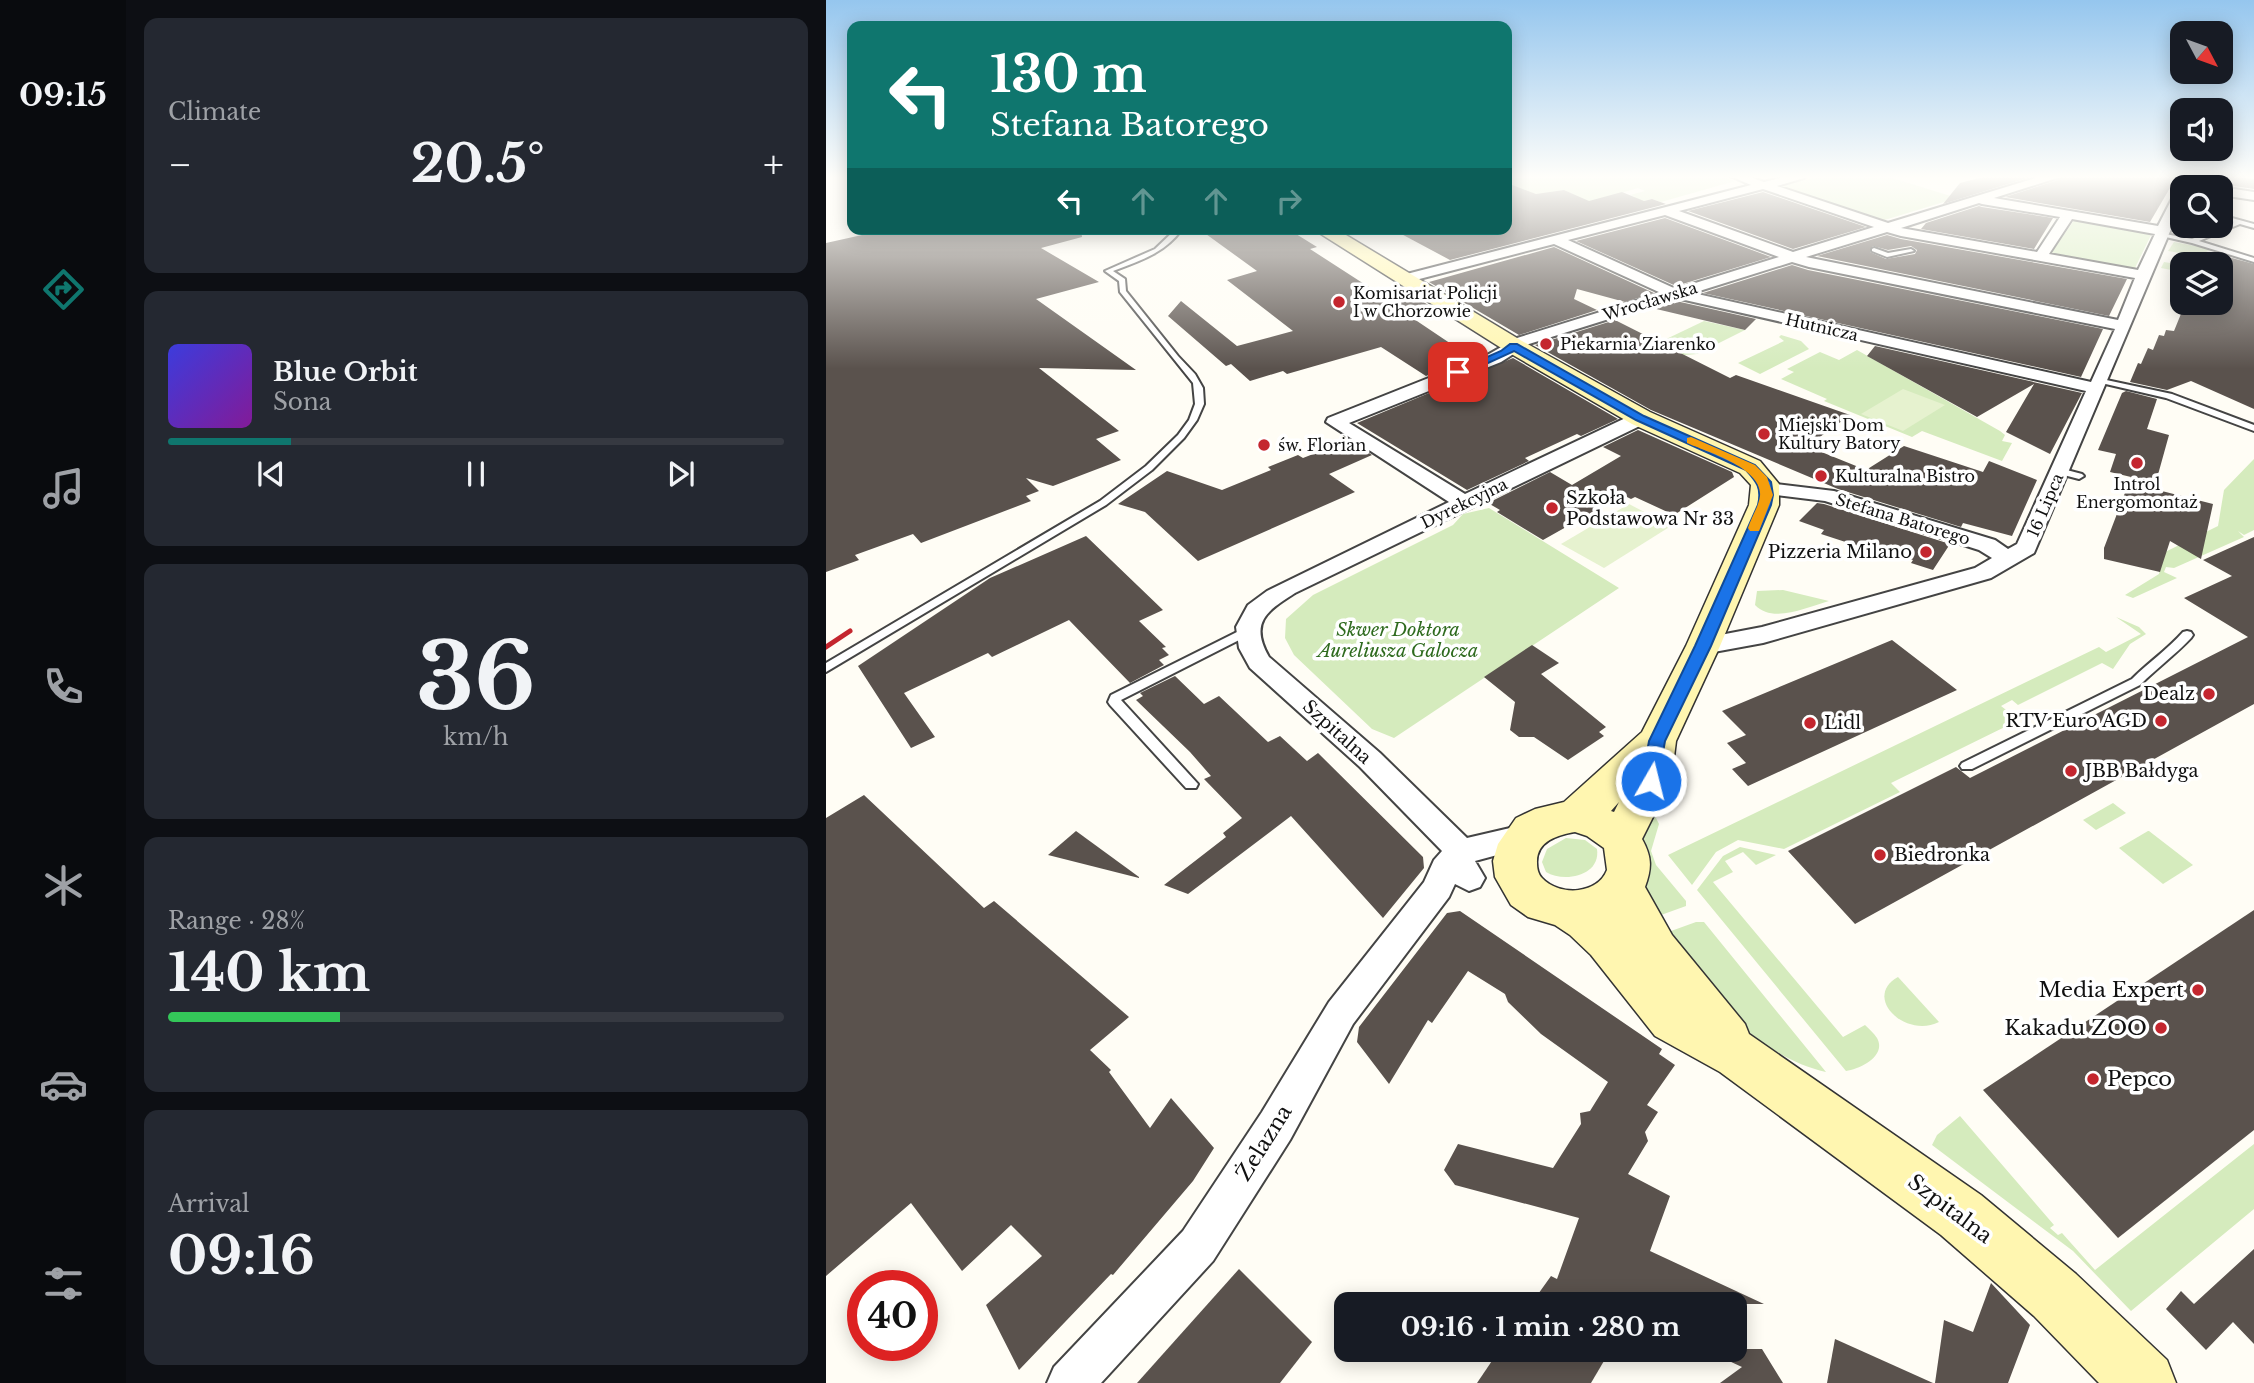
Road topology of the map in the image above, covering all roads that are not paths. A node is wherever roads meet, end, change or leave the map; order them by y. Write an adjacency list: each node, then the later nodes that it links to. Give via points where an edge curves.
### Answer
1 (1171, 241): 32 (lane, via 1108,271 1123,280 1122,291 1199,388 1195,417 1179,438 1103,503)
2 (1341, 241): 19 (street)
3 (1554, 241): 19 (street)
4 (1557, 241): 20 (street, Hutnicza)
5 (1744, 241): 16 (street)
6 (1853, 241): 16 (street, Wrocławska)
7 (1955, 241): 15 (street)
8 (2051, 241): 15 (street)
9 (2159, 241): 18 (street, 16 Lipca)
10 (2188, 241): 12 (lane)
11 (2197, 241): 12 (lane)
12 (2193, 242): 17 (lane)
13 (1874, 250): 14 (lane, via 1887,255)
14 (1910, 251)
15 (2041, 256): 18 (street)
16 (1788, 257): 20 (street, Wrocławska); 21 (street)
17 (2254, 260)
18 (2144, 275): 21 (street, 16 Lipca)
19 (1404, 279): 22 (street)
20 (1673, 293): 22 (street, Wrocławska); 23 (street, Hutnicza)
21 (2124, 326): 23 (street, 16 Lipca)
22 (1514, 346): 24 (street); 27 (street, Wrocławska, via 1495,358 1335,422)
23 (2098, 384): 25 (lane, via 2169,396); 28 (street, 16 Lipca, via 2069,474 2026,548)
24 (1640, 418): 26 (street, via 1750,467); 27 (street, Dyrekcyjna)
25 (2254, 428)
26 (1767, 489): 28 (street, Stefana Batorego, via 1827,495 1987,545); 31 (street)
27 (1465, 503): 29 (street, Dyrekcyjna, via 1287,588 1264,602)
28 (2008, 559): 31 (street, 16 Lipca, via 1983,573 1763,635)
29 (1245, 632): 35 (lane, via 1115,698); 39 (street, Szpitalna, via 1259,662 1370,760 1456,845)
30 (2187, 635): 34 (lane, via 2136,682)
31 (1703, 646): 33 (street)
32 (826, 668)
33 (1657, 741): 36 (street); 37 (street, via 1651,781)
34 (1967, 766)
35 (1191, 785)
36 (1575, 816): 37 (street, via 1601,823); 38 (street, via 1549,819)
37 (1621, 839): 40 (street, via 1630,859)
38 (1520, 858): 39 (street, via 1502,876); 39 (street, Żelazna, via 1488,843); 41 (street, via 1527,892 1541,902)
39 (1455, 874): 43 (street, Żelazna, via 1341,1013 1276,1126 1198,1246)
40 (1622, 887): 41 (street, via 1595,906); 42 (street, Szpitalna, via 1667,967)
41 (1567, 909): 42 (street, Szpitalna, via 1607,941 1673,1020)
42 (1738, 1055): 44 (street, Szpitalna, via 1996,1244)
43 (1070, 1383)
44 (2144, 1383)

